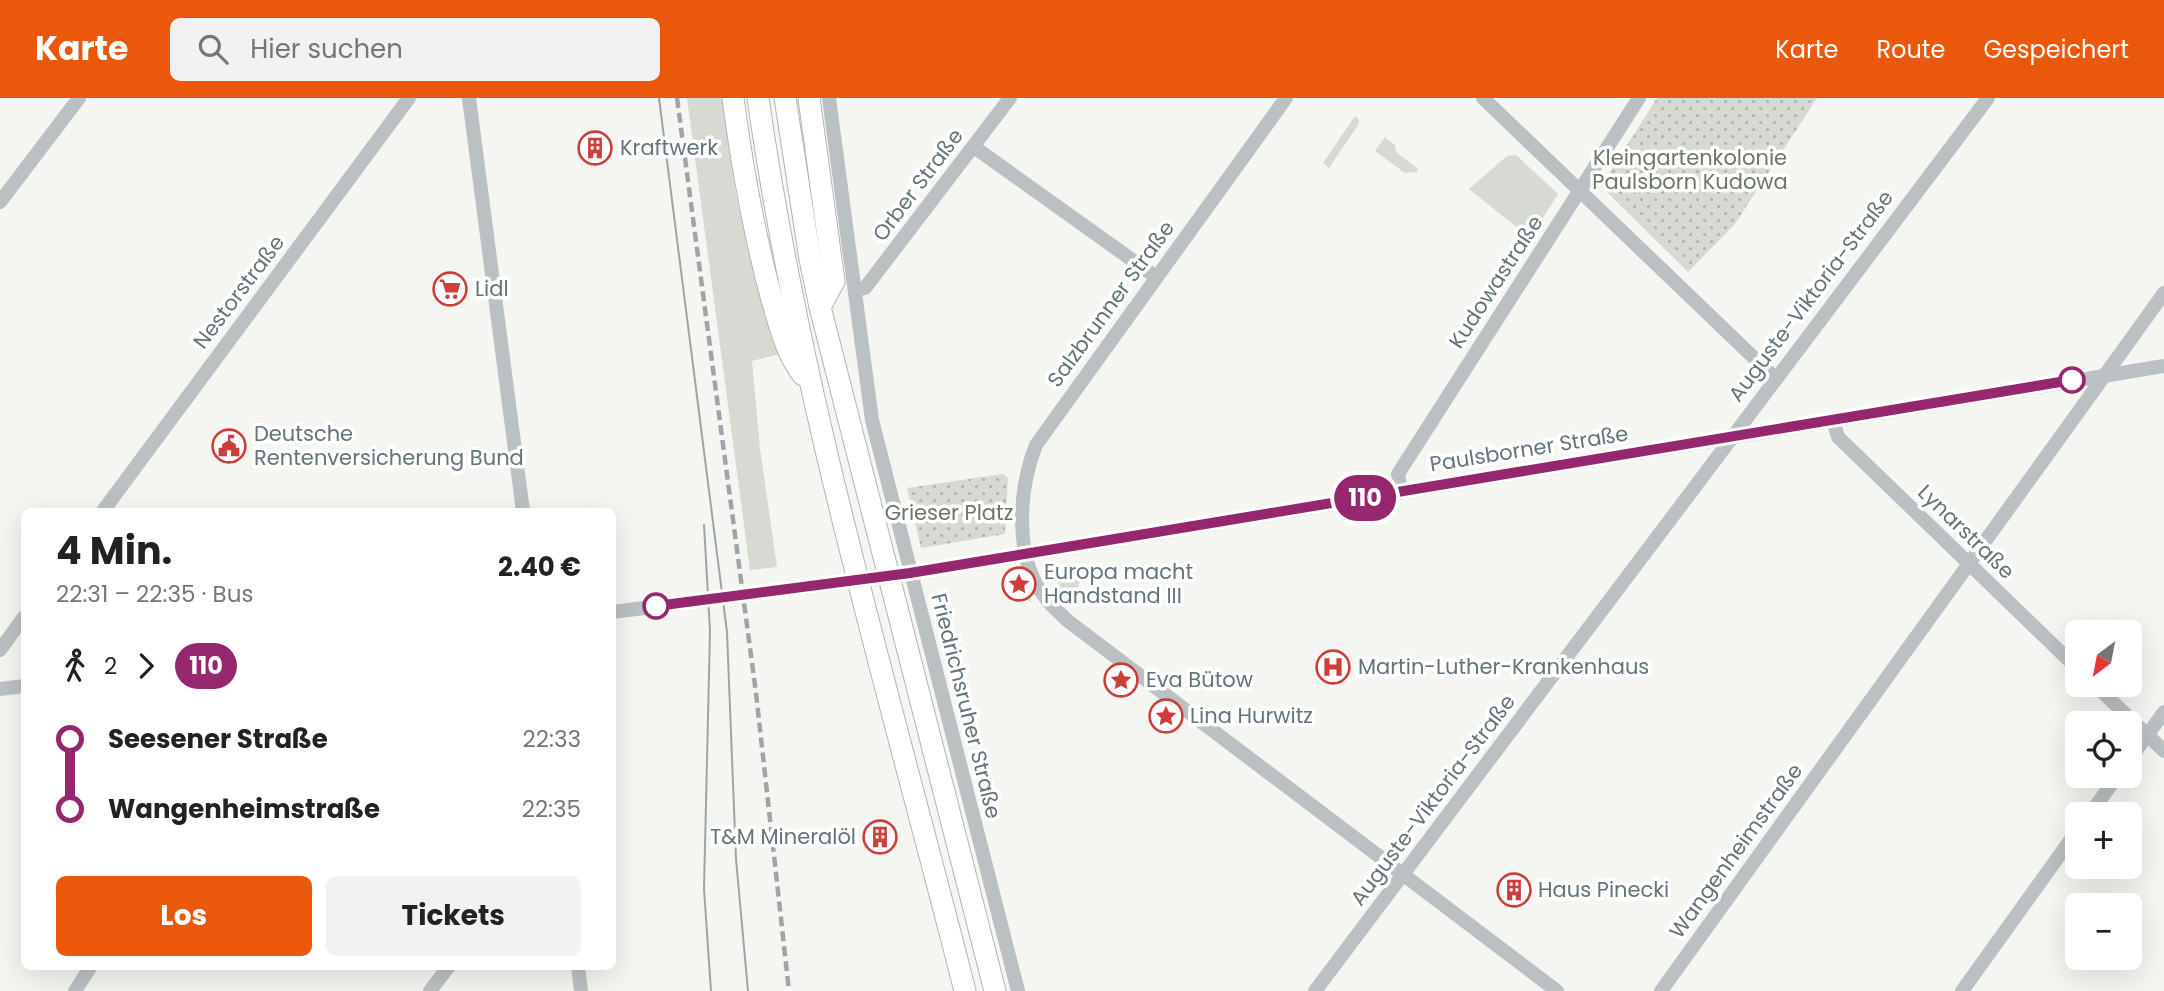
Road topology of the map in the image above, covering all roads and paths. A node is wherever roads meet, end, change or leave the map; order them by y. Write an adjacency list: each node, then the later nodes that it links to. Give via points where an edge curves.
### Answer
1 (79, 98): 16 (street)
2 (409, 98): 28 (street, Nestorstraße)
3 (469, 98): 29 (street)
4 (733, 98): 24 (highway, via 764,270 791,359)
5 (758, 98): 24 (highway, via 781,251)
6 (785, 98): 20 (highway)
7 (809, 98): 20 (highway, via 834,282)
8 (829, 98): 18 (street, Friedrichsruher Straße)
9 (1010, 98): 14 (street, Orber Straße)
10 (1286, 98): 17 (street, Salzbrunner Straße)
11 (1483, 98): 15 (street)
12 (1639, 98): 15 (street, Kudowastraße)
13 (1988, 98): 23 (street, Auguste-Viktoria-Straße)
14 (974, 147): 17 (street); 18 (street, Orber Straße, via 865,288)
15 (1579, 191): 23 (street); 27 (street, Kudowastraße, via 1398,474)
16 (0, 202)
17 (1156, 277): 30 (street, Salzbrunner Straße, via 1035,445 1023,494)
18 (855, 290): 32 (street, Friedrichsruher Straße, via 872,420)
19 (2164, 293): 22 (street, Wangenheimstraße)
20 (820, 307): 53 (highway)
21 (2164, 366): 22 (street, Paulsborner Straße)
22 (2105, 375): 25 (street, Paulsborner Straße); 31 (street, Wangenheimstraße)
23 (1775, 378): 26 (street, Auguste-Viktoria-Straße)
24 (810, 384): 52 (highway, via 856,579)
25 (1833, 421): 26 (street, Paulsborner Straße); 31 (street, Lynarstraße, via 1838,437)
26 (1732, 436): 27 (street, Paulsborner Straße); 45 (street, Auguste-Viktoria-Straße)
27 (1401, 491): 30 (street, Paulsborner Straße)
28 (105, 508)
29 (523, 508)
30 (1027, 553): 32 (street, Paulsborner Straße); 45 (street, Salzbrunner Straße, via 1043,596 1068,621)
31 (1969, 564): 36 (street, Lynarstraße); 57 (street, Wangenheimstraße)
32 (906, 574): 33 (street, Paulsborner Straße, bridge); 54 (street, Friedrichsruher Straße)
33 (616, 611)
34 (21, 621): 35 (street)
35 (0, 650)
36 (2065, 656)
37 (21, 686): 38 (street)
38 (0, 689)
39 (2108, 697): 41 (street)
40 (2164, 712): 41 (street)
41 (2147, 735): 42 (street); 43 (street)
42 (2142, 742)
43 (2164, 751)
44 (2065, 848): 58 (street)
45 (1403, 875): 55 (street, Auguste-Viktoria-Straße); 56 (street, Salzbrunner Straße)
46 (88, 970): 49 (street)
47 (446, 970): 50 (street)
48 (578, 970): 51 (street)
49 (75, 991)
50 (430, 991)
51 (581, 991)
52 (965, 991)
53 (995, 991)
54 (1018, 991)
55 (1315, 991)
56 (1557, 991)
57 (1661, 991)
58 (1962, 991)

